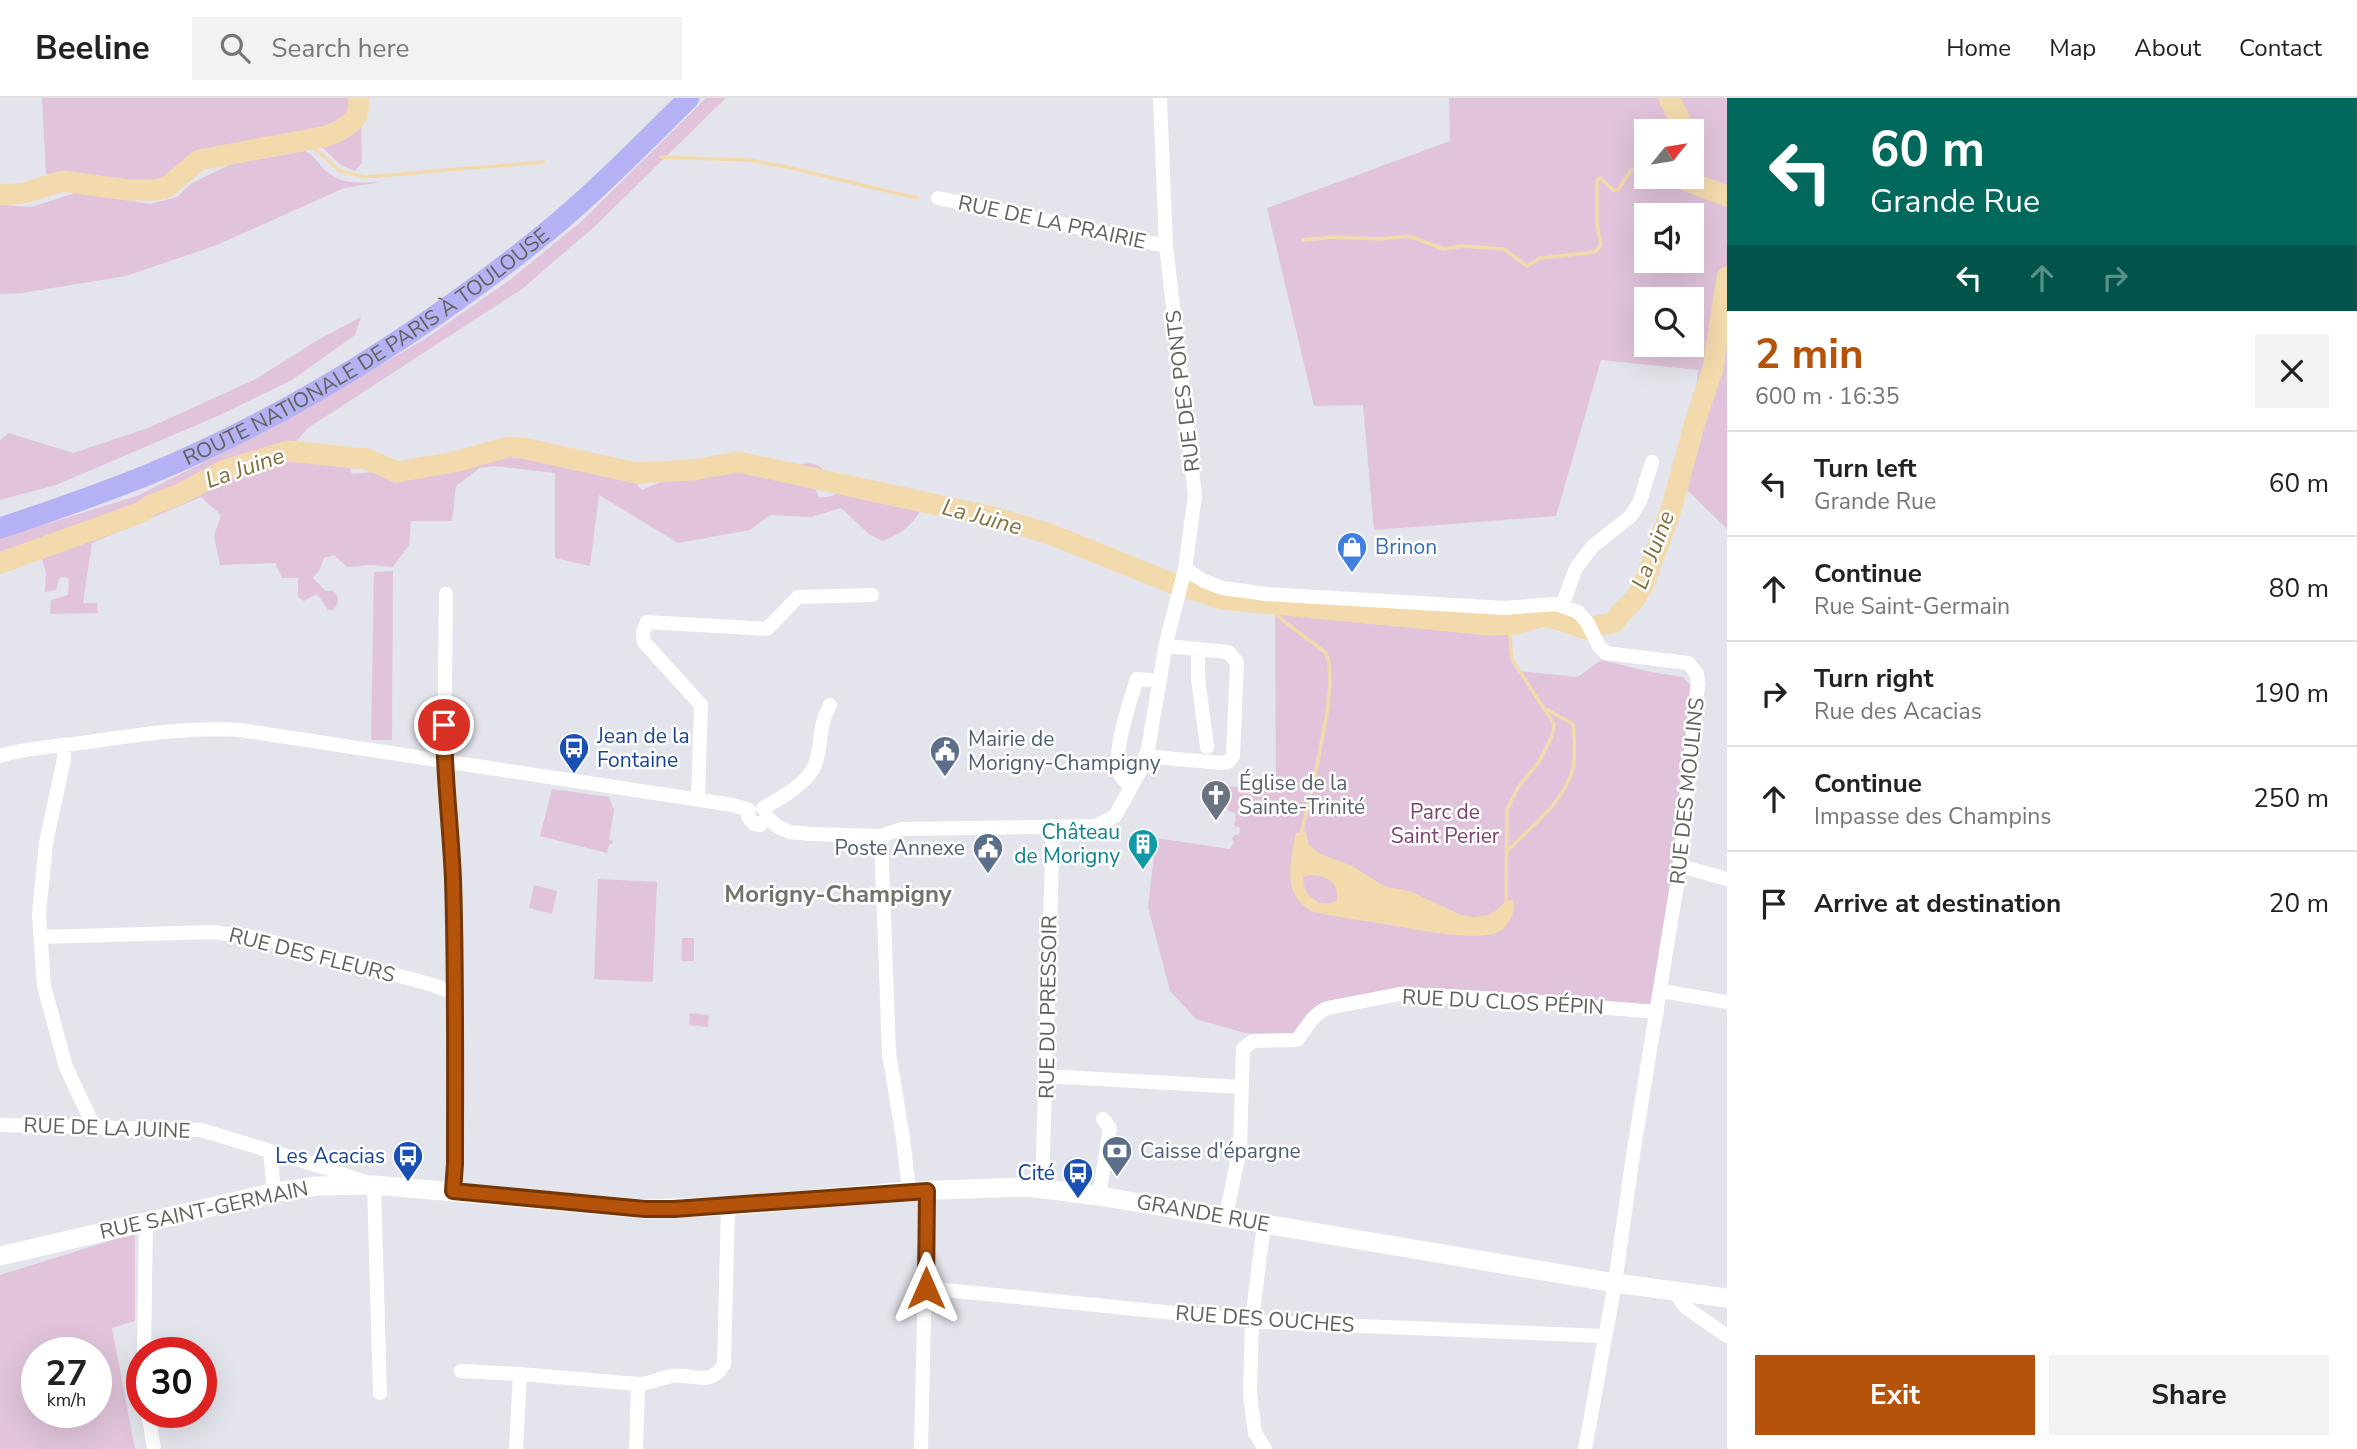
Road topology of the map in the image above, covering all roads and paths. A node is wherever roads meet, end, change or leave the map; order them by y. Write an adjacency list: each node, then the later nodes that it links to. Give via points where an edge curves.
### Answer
1 (670, 98): 7 (main road, ROUTE NATIONALE DE PARIS À TOULOUSE, via 528,229 423,309 310,379 204,434 102,478)
2 (689, 98): 8 (main road, ROUTE NATIONALE DE PARIS À TOULOUSE, via 540,238 432,319 317,391 146,475)
3 (1160, 98): 5 (street, RUE DES PONTS)
4 (938, 198): 5 (street, RUE DE LA PRAIRIE)
5 (1166, 246): 9 (street, RUE DES PONTS, via 1195,495)
6 (1652, 462): 12 (street, via 1631,516 1593,546 1576,568)
7 (0, 514)
8 (0, 528)
9 (1184, 572): 12 (street, via 1222,588 1267,594 1505,608); 13 (street, RUE DES PONTS)
10 (446, 594): 21 (street)
11 (872, 595): 23 (street, via 798,597 767,629 647,622 645,642 701,705)
12 (1562, 606): 27 (street, RUE DES MOULINS, via 1578,612 1606,653 1688,663 1697,674)
13 (1166, 646): 14 (street); 15 (street, RUE DES PONTS)
14 (1198, 649): 18 (street); 20 (street, via 1228,652 1237,662 1233,756 1220,764)
15 (1160, 681): 20 (street, RUE DES PONTS); 22 (street, via 1138,679 1130,698 1118,768)
16 (831, 705): 24 (street, via 822,719 815,767 789,795)
17 (64, 746): 19 (street); 21 (street, via 205,728); 29 (street, via 46,843)
18 (1208, 747)
19 (0, 756)
20 (1145, 756): 22 (street, RUE DES PONTS)
21 (444, 761): 23 (street); 31 (street)
22 (1131, 787): 25 (street, RUE DES PONTS, via 1115,816 1096,826)
23 (698, 800): 24 (street)
24 (760, 812): 26 (street, via 790,831)
25 (1053, 826): 26 (street, via 901,828); 34 (street, RUE DU PRESSOIR)
26 (881, 835): 43 (street, via 889,1054 903,1138)
27 (1680, 866): 28 (street); 30 (street, RUE DES MOULINS)
28 (1727, 879)
29 (41, 937): 31 (street, RUE DES FLEURS, via 212,932 259,938); 38 (street, via 44,986 66,1067)
30 (1661, 991): 32 (street); 33 (street, RUE DES MOULINS)
31 (456, 994): 42 (street)
32 (1727, 1002)
33 (1657, 1012): 35 (street, RUE DU CLOS PÉPIN, via 1400,993 1327,1008 1297,1040 1247,1044); 52 (street, RUE DES MOULINS)
34 (1045, 1076): 35 (street); 41 (street, RUE DU PRESSOIR)
35 (1241, 1087): 48 (street, RUE DU CLOS PÉPIN, via 1240,1148)
36 (1102, 1119): 45 (street, via 1110,1128)
37 (0, 1125): 38 (street, RUE DE LA JUINE)
38 (94, 1127): 39 (street, RUE DE LA JUINE, via 201,1130)
39 (270, 1151): 40 (street, RUE DE LA JUINE); 44 (street)
40 (374, 1185): 42 (main road, RUE SAINT-GERMAIN); 44 (main road, RUE SAINT-GERMAIN); 63 (street)
41 (1042, 1188): 43 (main road, GRANDE RUE); 45 (main road, GRANDE RUE)
42 (453, 1191): 47 (main road, RUE SAINT-GERMAIN, via 645,1209)
43 (918, 1191): 46 (main road, GRANDE RUE); 53 (street)
44 (274, 1192): 49 (main road, RUE SAINT-GERMAIN)
45 (1099, 1196): 48 (main road, GRANDE RUE)
46 (787, 1201): 47 (main road, RUE SAINT-GERMAIN)
47 (728, 1206): 62 (street, via 724,1364 709,1378 670,1376)
48 (1226, 1216): 50 (main road, GRANDE RUE)
49 (146, 1221): 51 (main road, RUE SAINT-GERMAIN); 59 (street)
50 (1264, 1224): 52 (main road, GRANDE RUE); 56 (street)
51 (0, 1256)
52 (1615, 1283): 54 (main road, GRANDE RUE); 57 (street, RUE DES MOULINS)
53 (926, 1288): 56 (street, RUE DES OUCHES); 69 (street)
54 (1674, 1291): 55 (main road, GRANDE RUE); 58 (street, via 1685,1307)
55 (1727, 1298)
56 (1252, 1320): 57 (street, RUE DES OUCHES); 65 (street, via 1250,1394)
57 (1604, 1336): 72 (street, RUE DES MOULINS)
58 (1727, 1336)
59 (144, 1337)
60 (461, 1371): 61 (street)
61 (520, 1374): 62 (street); 67 (street)
62 (638, 1384): 68 (street)
63 (380, 1393)
64 (151, 1428): 66 (street)
65 (1255, 1433): 70 (street); 71 (street)
66 (154, 1449)
67 (516, 1449)
68 (636, 1449)
69 (921, 1449)
70 (1252, 1449)
71 (1265, 1449)
72 (1585, 1449)

